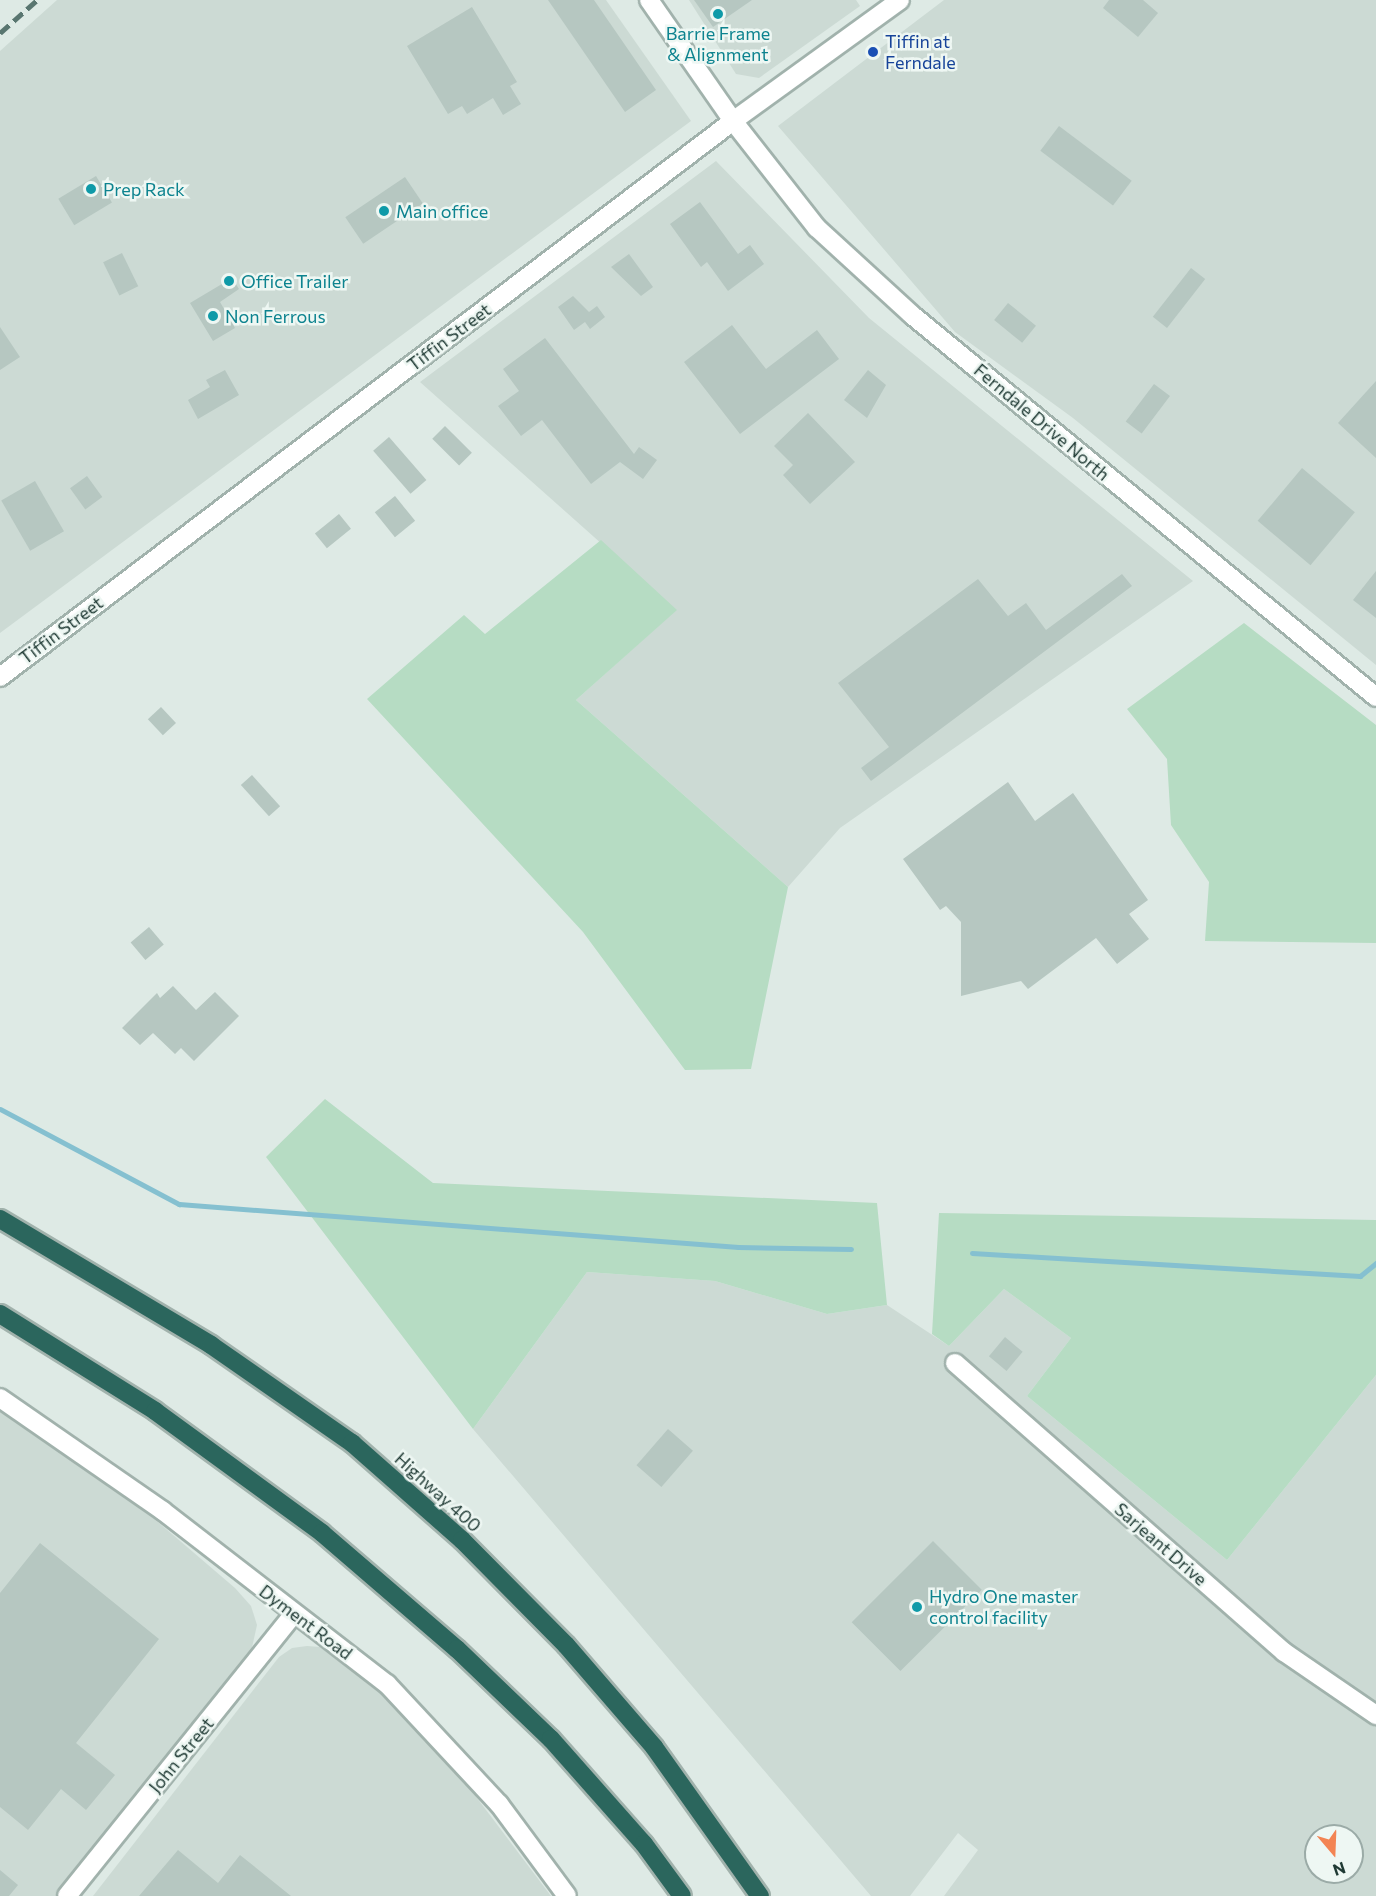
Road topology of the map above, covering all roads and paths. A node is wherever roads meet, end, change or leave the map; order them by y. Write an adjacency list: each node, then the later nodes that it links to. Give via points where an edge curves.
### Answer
1 (649, 0): 3 (street, Ferndale Drive North)
2 (900, 0): 3 (street, Tiffin Street)
3 (733, 121): 4 (street, Tiffin Street); 5 (street, Ferndale Drive North, via 816,228 912,315)
4 (0, 677)
5 (1376, 697)
6 (0, 1219): 15 (highway, Highway 400, via 220,1352 352,1443 462,1540 567,1645 654,1747)
7 (0, 1314): 14 (highway, via 155,1411 331,1540 457,1649 551,1739 644,1844)
8 (955, 1363): 11 (street, Sarjeant Drive, via 1284,1652)
9 (0, 1398): 10 (street, Dyment Road, via 163,1511)
10 (294, 1614): 12 (street, John Street); 13 (street, Dyment Road, via 387,1684 499,1804)
11 (1376, 1715)
12 (67, 1896)
13 (567, 1896)
14 (682, 1896)
15 (760, 1896)

